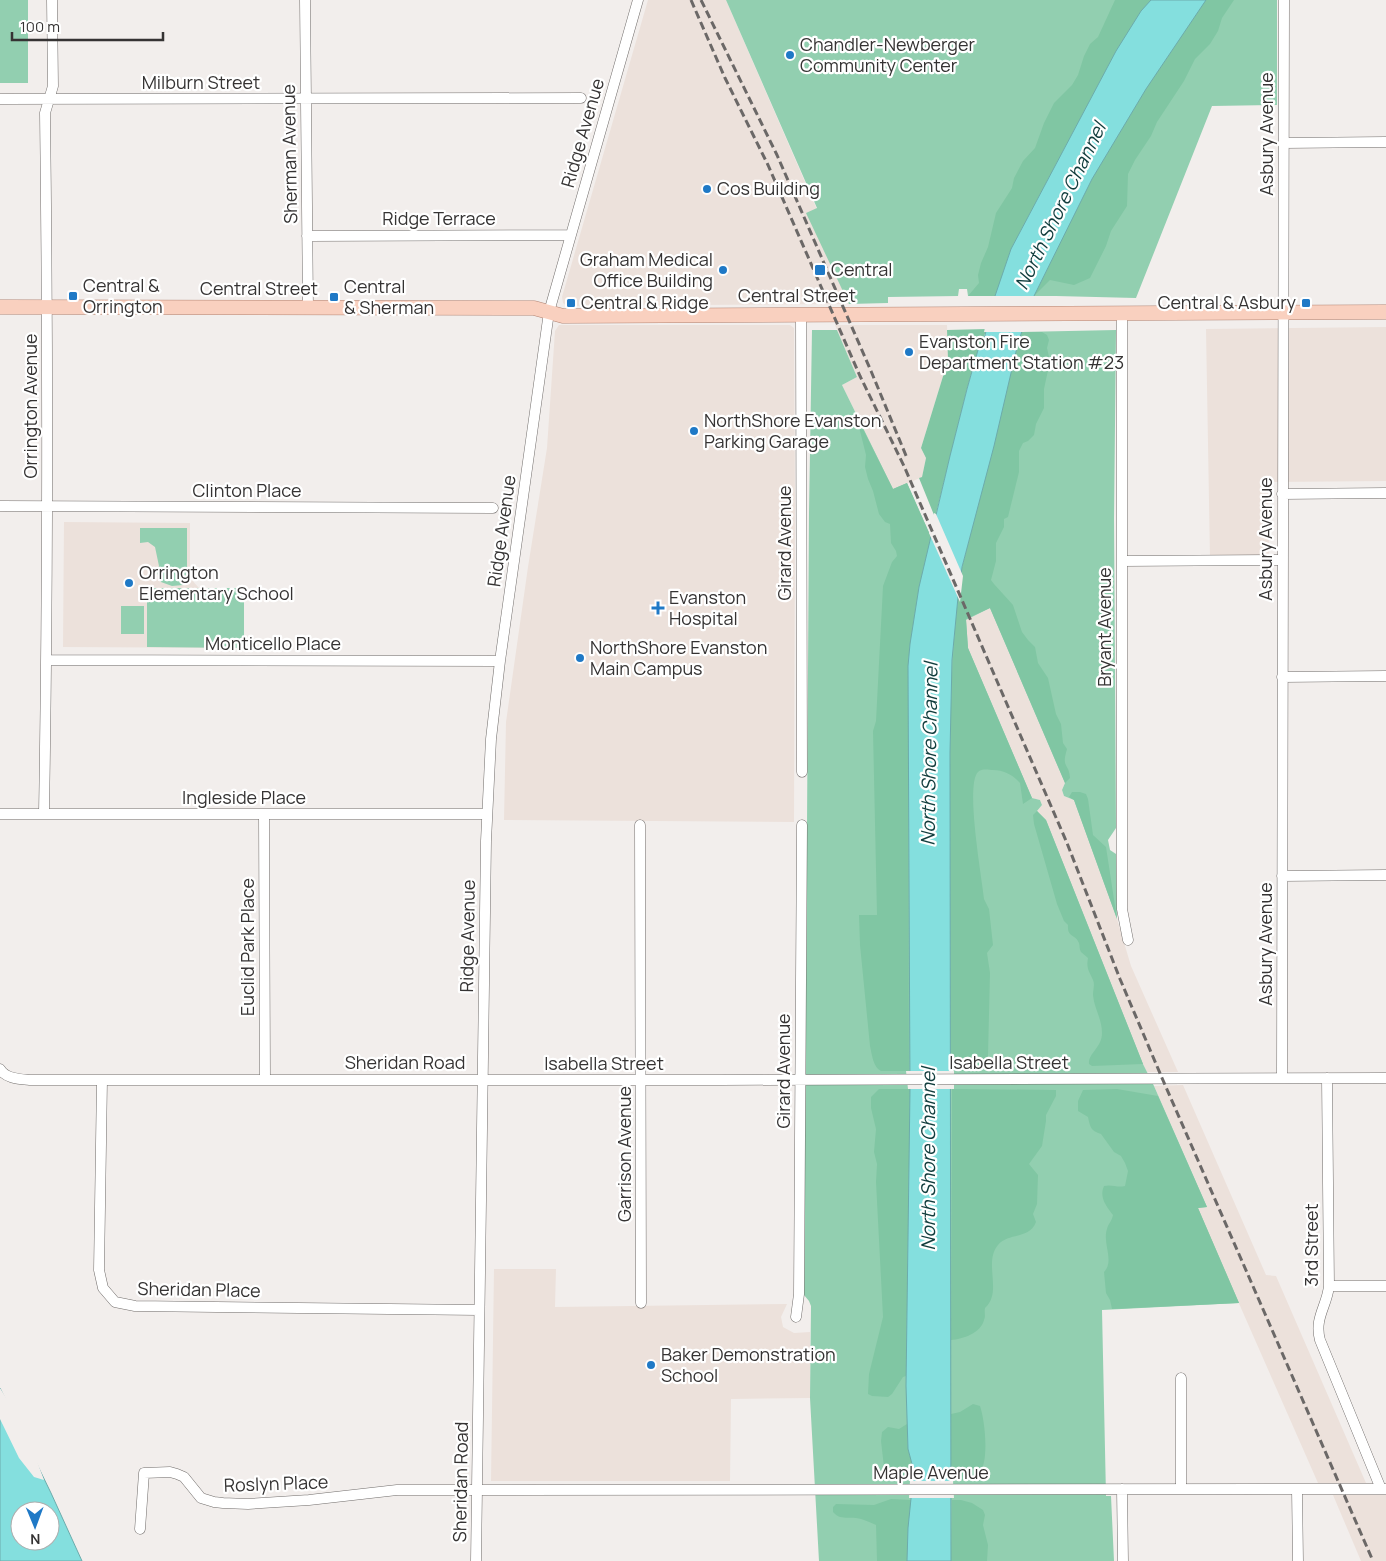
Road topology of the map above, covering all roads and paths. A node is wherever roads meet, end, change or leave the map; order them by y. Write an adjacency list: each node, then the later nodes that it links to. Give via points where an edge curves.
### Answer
1 (52, 0): 7 (street, Orrington Avenue, via 53,86)
2 (305, 0): 8 (street, Sherman Avenue)
3 (638, 0): 11 (street, Ridge Avenue)
4 (1284, 0): 10 (street, Asbury Avenue)
5 (581, 98): 8 (street, Milburn Street)
6 (0, 99): 7 (street, Milburn Street)
7 (49, 99): 8 (street, Milburn Street); 14 (street, Orrington Avenue, via 45,113)
8 (306, 99): 12 (street, Sherman Avenue)
9 (1386, 142): 10 (street)
10 (1284, 143): 17 (street, Asbury Avenue)
11 (571, 235): 12 (street, Ridge Terrace); 16 (street, Ridge Avenue)
12 (307, 236): 15 (street, Sherman Avenue)
13 (0, 307): 14 (main road, Central Street)
14 (47, 307): 15 (main road, Central Street); 24 (street, Orrington Avenue)
15 (308, 308): 16 (main road, Central Street, via 534,308)
16 (549, 312): 20 (main road, Central Street, via 563,316); 29 (street, Ridge Avenue)
17 (1283, 312): 18 (main road, Central Street); 19 (main road, Central Street); 21 (street, Asbury Avenue)
18 (1386, 312)
19 (1122, 313): 20 (main road, Central Street); 27 (street, Bryant Avenue)
20 (801, 315): 32 (street, Girard Avenue)
21 (1282, 494): 22 (street); 26 (street, Asbury Avenue)
22 (1386, 494)
23 (0, 506): 24 (street, Clinton Place)
24 (47, 506): 25 (street, Clinton Place); 28 (street, Orrington Avenue)
25 (494, 508)
26 (1282, 560): 27 (street); 31 (street, Asbury Avenue)
27 (1122, 561): 41 (street, Bryant Avenue, via 1122,909)
28 (47, 660): 29 (street, Monticello Place); 33 (street, Orrington Avenue)
29 (500, 661): 36 (street, Ridge Avenue)
30 (1386, 676): 31 (street)
31 (1282, 677): 40 (street, Asbury Avenue)
32 (802, 772)
33 (44, 813): 34 (street, Ingleside Place); 35 (street, Ingleside Place)
34 (0, 814)
35 (264, 814): 36 (street, Ingleside Place); 47 (street, Euclid Park Place)
36 (487, 814): 48 (street, Ridge Avenue)
37 (640, 825): 49 (street, Garrison Avenue)
38 (802, 825): 50 (street, Girard Avenue)
39 (1386, 874): 40 (street)
40 (1282, 876): 43 (street, Asbury Avenue)
41 (1128, 940)
42 (1, 1072): 46 (street, Sheridan Road, via 31,1080)
43 (1282, 1078): 44 (street, Isabella Street); 50 (street, Isabella Street)
44 (1327, 1078): 45 (street, Isabella Street); 51 (street, 3rd Street)
45 (1386, 1078)
46 (102, 1080): 47 (street, Sheridan Road); 54 (street, Sheridan Place, via 99,1270 103,1288 115,1302 135,1306)
47 (265, 1080): 48 (street, Sheridan Road)
48 (483, 1080): 49 (street, Isabella Street); 54 (street, Sheridan Road)
49 (641, 1080): 50 (street, Isabella Street); 53 (street, Garrison Avenue)
50 (801, 1080): 55 (street, Girard Avenue, via 799,1294)
51 (1329, 1286): 52 (street); 57 (street, 3rd Street, via 1328,1298 1319,1318 1319,1335)
52 (1386, 1286)
53 (641, 1302)
54 (479, 1310): 61 (street, Sheridan Road)
55 (796, 1317)
56 (1181, 1378): 59 (street)
57 (1383, 1488): 60 (street, Maple Avenue)
58 (1122, 1489): 59 (street, Maple Avenue); 61 (street, Maple Avenue); 64 (street)
59 (1181, 1489): 60 (street, Maple Avenue)
60 (1297, 1489): 65 (street)
61 (477, 1490): 62 (street, Roslyn Place, via 397,1490 318,1500 223,1503 201,1498 184,1477 177,1474 144,1473); 63 (street, Sheridan Road)
62 (140, 1529)
63 (476, 1561)
64 (1123, 1561)
65 (1298, 1561)

